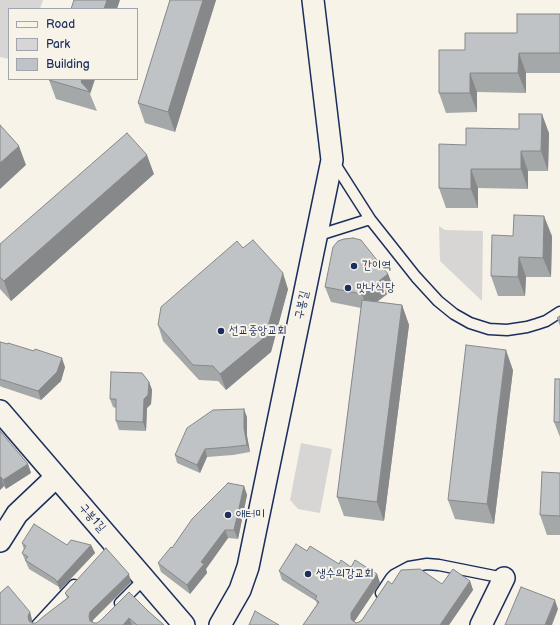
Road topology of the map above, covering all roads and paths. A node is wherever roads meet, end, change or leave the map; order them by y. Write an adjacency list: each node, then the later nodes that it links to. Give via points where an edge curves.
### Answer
1 (313, 0): 2 (street, 구봉길)
2 (332, 160): 3 (lane); 4 (street, 구봉길)
3 (370, 219): 4 (lane); 5 (lane, via 438,301 470,323 507,330 537,324)
4 (316, 236): 16 (street, 구봉길, via 248,567 240,590)
5 (560, 312)
6 (0, 411): 7 (street, 구봉1길)
7 (56, 477): 8 (street); 11 (street, 구봉1길, via 111,546)
8 (4, 527)
9 (82, 576): 14 (lane)
10 (504, 578): 12 (lane, via 427,564 404,569 394,575); 17 (street)
11 (144, 579): 13 (lane); 15 (street, 구봉1길)
12 (377, 598)
13 (113, 610)
14 (37, 625)
15 (184, 625)
16 (220, 625)
17 (481, 625)

